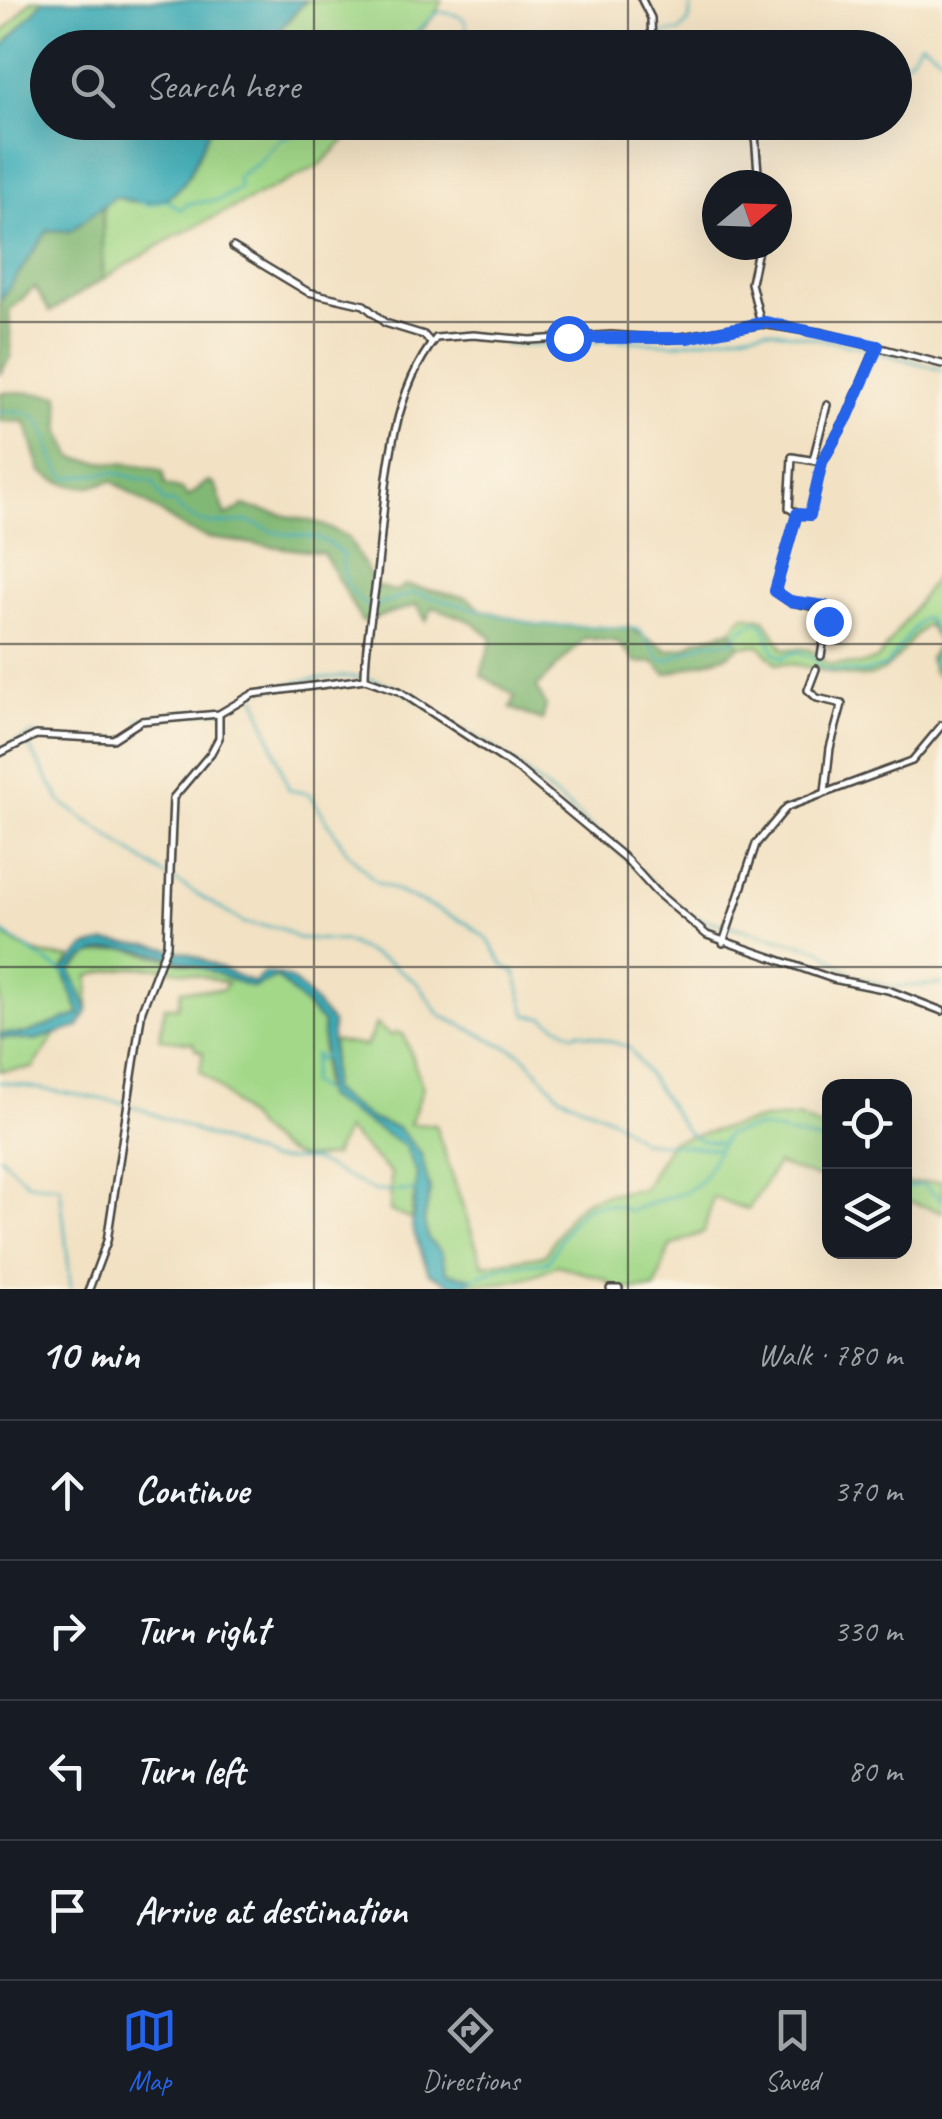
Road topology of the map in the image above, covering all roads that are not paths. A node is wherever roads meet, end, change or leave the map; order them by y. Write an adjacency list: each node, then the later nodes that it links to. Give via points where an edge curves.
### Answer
1 (642, 0): 2 (street)
2 (652, 30)
3 (755, 140): 4 (street)
4 (758, 170)
5 (233, 247): 8 (street, via 318,297 364,305)
6 (756, 260): 7 (street, via 751,283)
7 (761, 324): 8 (street, via 687,338 452,335); 9 (street)
8 (432, 343): 17 (street, via 389,445)
9 (878, 346): 10 (street); 13 (street)
10 (942, 364)
11 (827, 405): 12 (street)
12 (813, 460): 13 (street); 14 (street, via 792,457 788,498)
13 (822, 462): 14 (street, via 810,515)
14 (797, 514): 15 (street, via 775,591 830,610)
15 (821, 656)
16 (816, 669): 21 (street, via 812,696 842,704)
17 (365, 679): 18 (street, via 253,694); 22 (street, via 399,691 518,769)
18 (219, 714): 20 (street, via 141,721 112,740 36,735); 24 (street, via 211,753 173,798 167,945 142,1010 107,1240)
19 (942, 725): 21 (street, via 912,761)
20 (0, 754)
21 (826, 792): 22 (street, via 787,806 756,844)
22 (723, 943): 23 (street)
23 (942, 1011)
24 (89, 1289)
25 (610, 1289): 26 (street)
26 (619, 1289)

